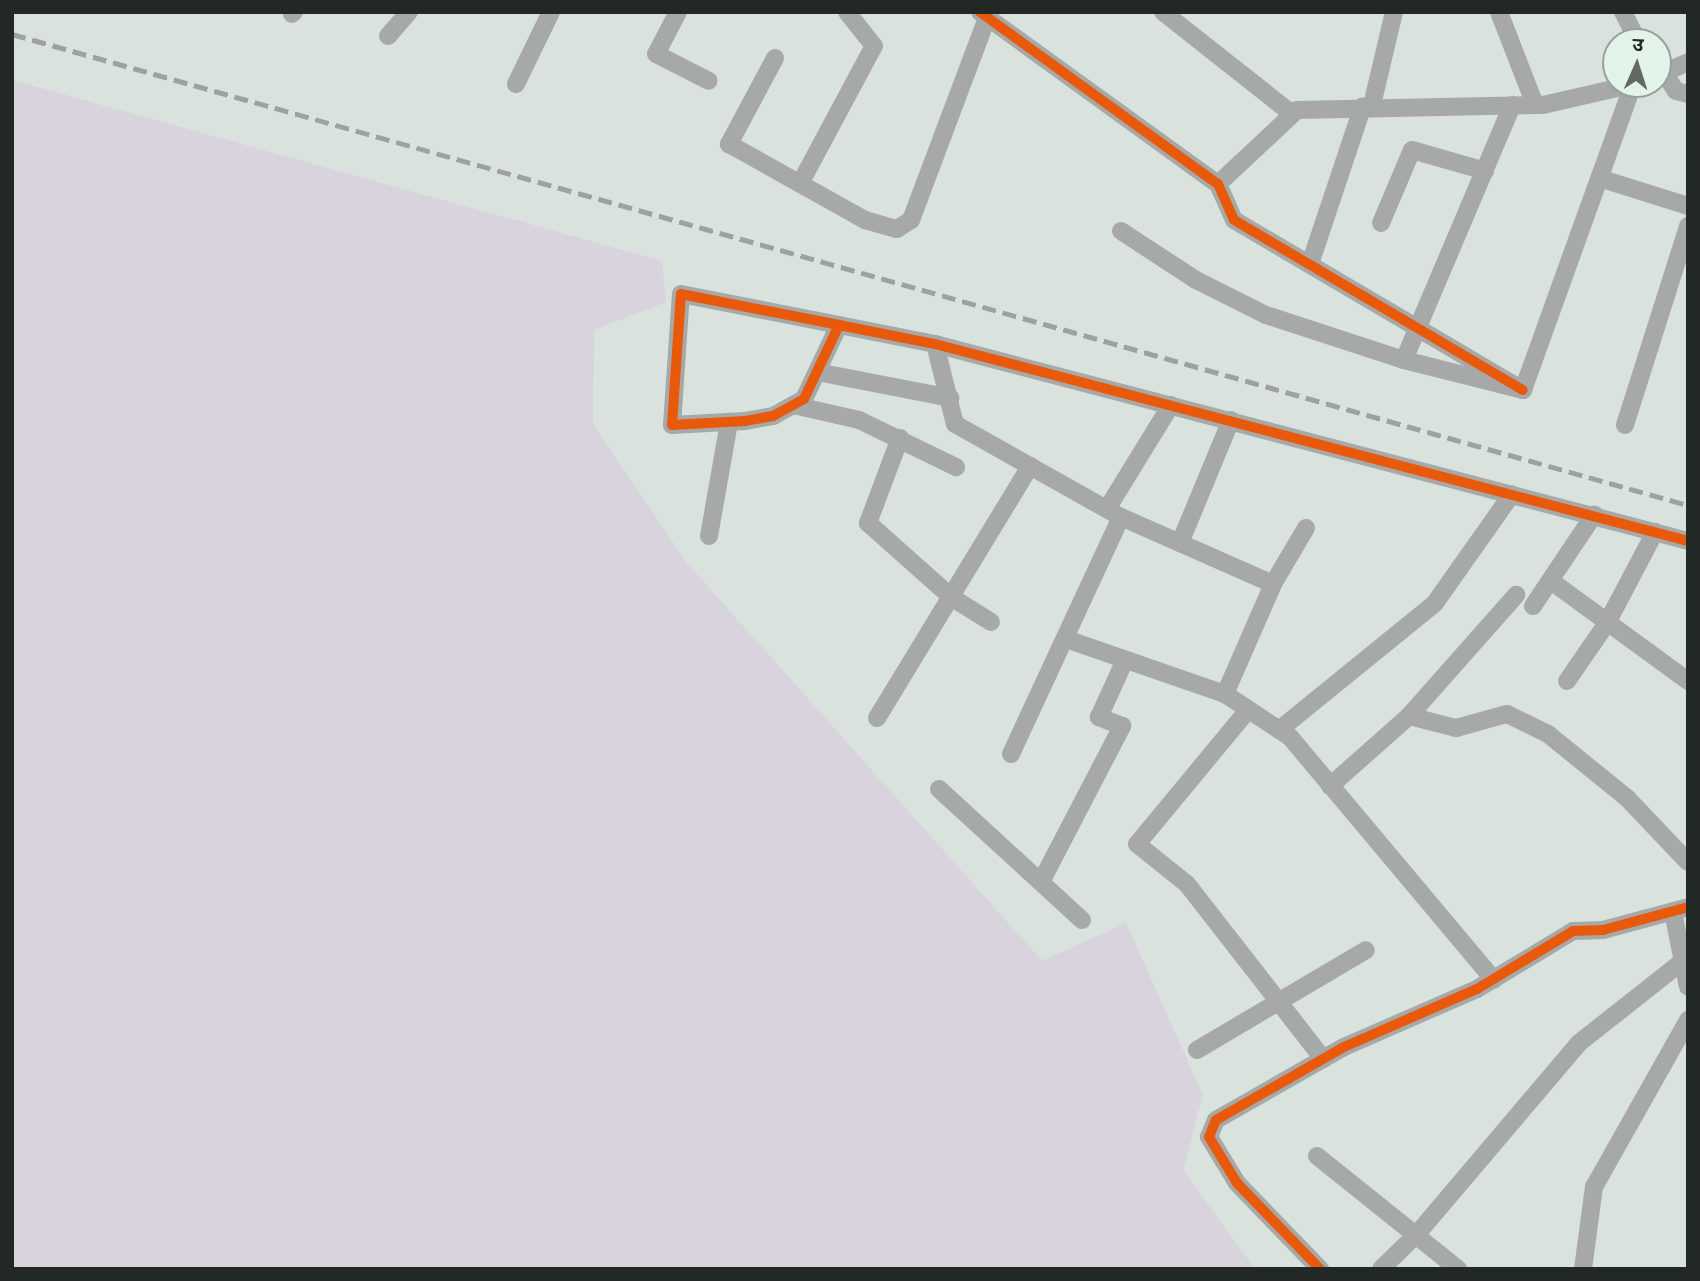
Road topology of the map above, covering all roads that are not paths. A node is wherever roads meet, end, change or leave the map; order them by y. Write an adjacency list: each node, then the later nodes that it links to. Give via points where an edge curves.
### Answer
1 (409, 12): 11 (street)
2 (551, 12): 16 (street)
3 (678, 12): 15 (street, via 656,54)
4 (847, 12): 27 (street, via 874,46)
5 (1163, 12): 24 (street)
6 (1394, 12): 23 (street)
7 (1499, 12): 22 (street)
8 (1623, 12): 10 (street)
9 (983, 15): 27 (street, via 911,220 897,229 865,220); 28 (street)
10 (1631, 28)
11 (388, 36)
12 (775, 58): 27 (street, via 729,145)
13 (1688, 62): 14 (street)
14 (1672, 69)
15 (709, 80)
16 (516, 84)
17 (1672, 86): 19 (street)
18 (1602, 91): 22 (street)
19 (1688, 94)
20 (1629, 98): 26 (street)
21 (1512, 105): 22 (street); 23 (street); 25 (street)
22 (1535, 105)
23 (1368, 106): 24 (street); 33 (street)
24 (1292, 114): 28 (street)
25 (1485, 172): 30 (street, via 1412,149); 35 (street)
26 (1602, 179): 29 (street); 39 (street)
27 (802, 180)
28 (1218, 184): 33 (street, via 1234,220)
29 (1688, 206)
30 (1381, 223)
31 (1688, 226): 45 (street)
32 (1121, 231): 37 (street, via 1196,280 1266,315)
33 (1311, 261): 35 (street)
34 (839, 325): 36 (street); 38 (street); 44 (street, via 681,294 672,425)
35 (1418, 327): 37 (street); 39 (street)
36 (935, 345): 40 (street); 42 (street)
37 (1404, 360): 39 (street)
38 (817, 372): 40 (street); 41 (street, via 804,399)
39 (1523, 390)
40 (951, 398): 47 (street, via 954,424)
41 (793, 405): 44 (street, via 773,416); 46 (street, via 859,420)
42 (1171, 405): 43 (street); 50 (street)
43 (1231, 420): 49 (street); 56 (street)
44 (729, 422): 54 (street)
45 (1625, 425)
46 (900, 438): 48 (street); 60 (street, via 867,523)
47 (1030, 466): 50 (street); 60 (street)
48 (956, 467)
49 (1512, 494): 51 (street); 72 (street, via 1434,603)
50 (1114, 513): 56 (street); 64 (street)
51 (1594, 516): 53 (street); 57 (street)
52 (1306, 528): 58 (street)
53 (1656, 532): 55 (street); 63 (street)
54 (709, 536)
55 (1688, 541)
56 (1180, 543): 58 (street)
57 (1551, 581): 61 (street); 63 (street)
58 (1273, 584): 68 (street)
59 (1516, 595): 70 (street)
60 (951, 597): 62 (street); 71 (street)
61 (1533, 606)
62 (991, 621)
63 (1607, 623): 66 (street); 67 (street)
64 (1066, 639): 65 (street); 73 (street)
65 (1125, 660): 68 (street); 77 (street, via 1099,717 1122,726)
66 (1567, 681)
67 (1688, 681)
68 (1224, 694): 69 (street)
69 (1248, 710): 72 (street); 84 (street, via 1137,845 1187,884)
70 (1409, 716): 74 (street); 76 (street, via 1456,728 1507,714 1548,734 1628,799)
71 (877, 718)
72 (1279, 730): 74 (street)
73 (1011, 754)
74 (1330, 786): 82 (street)
75 (939, 789): 77 (street)
76 (1688, 862)
77 (1042, 880): 79 (street)
78 (1680, 910): 81 (street); 82 (street, via 1603,930 1573,931)
79 (1082, 920)
80 (1366, 950): 84 (street)
81 (1683, 961): 83 (street); 89 (street, via 1579,1042)
82 (1494, 980): 87 (street)
83 (1688, 987)
84 (1278, 1002): 86 (street); 87 (street)
85 (1688, 1020): 93 (street, via 1594,1187)
86 (1197, 1050)
87 (1323, 1059): 90 (street, via 1216,1120 1209,1138 1237,1183)
88 (1317, 1156): 89 (street)
89 (1418, 1234): 91 (street); 92 (street)
90 (1320, 1269)
91 (1381, 1269)
92 (1458, 1269)
93 (1583, 1269)

